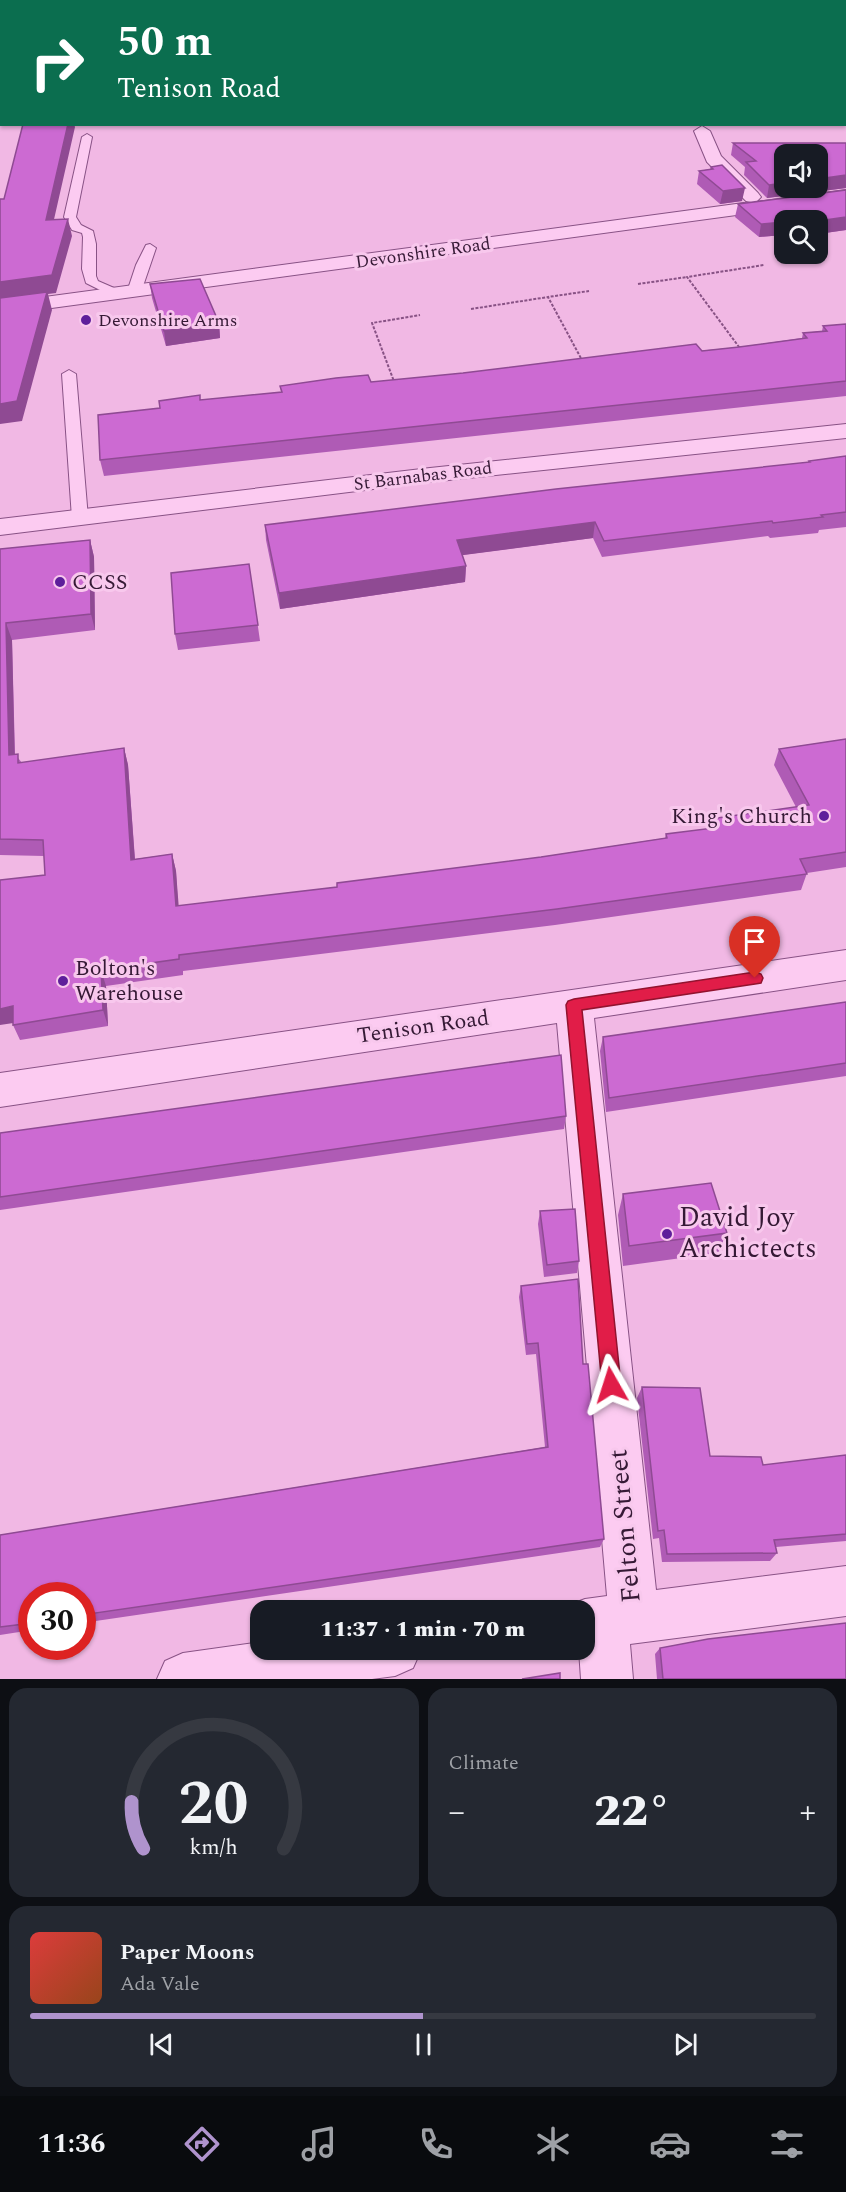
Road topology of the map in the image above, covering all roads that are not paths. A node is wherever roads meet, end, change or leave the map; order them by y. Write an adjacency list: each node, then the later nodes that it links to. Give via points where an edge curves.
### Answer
1 (702, 131): 4 (street, via 713,158)
2 (87, 137): 6 (lane, via 70,217 91,238 87,272 92,283)
3 (846, 195): 4 (street, Devonshire Road)
4 (762, 207): 6 (street, Devonshire Road)
5 (150, 248): 6 (lane)
6 (125, 293): 7 (street, Devonshire Road)
7 (0, 309)
8 (69, 374): 10 (lane)
9 (846, 431): 10 (street, St Barnabas Road)
10 (80, 518): 11 (street, St Barnabas Road)
11 (0, 527)
12 (846, 965): 13 (street, Tenison Road)
13 (574, 1005): 14 (street, Tenison Road); 16 (street, Felton Street)
14 (0, 1090)
15 (846, 1591): 16 (street)
16 (607, 1621): 19 (street, Felton Street)
17 (322, 1660): 18 (street)
18 (183, 1679)
19 (608, 1679)

